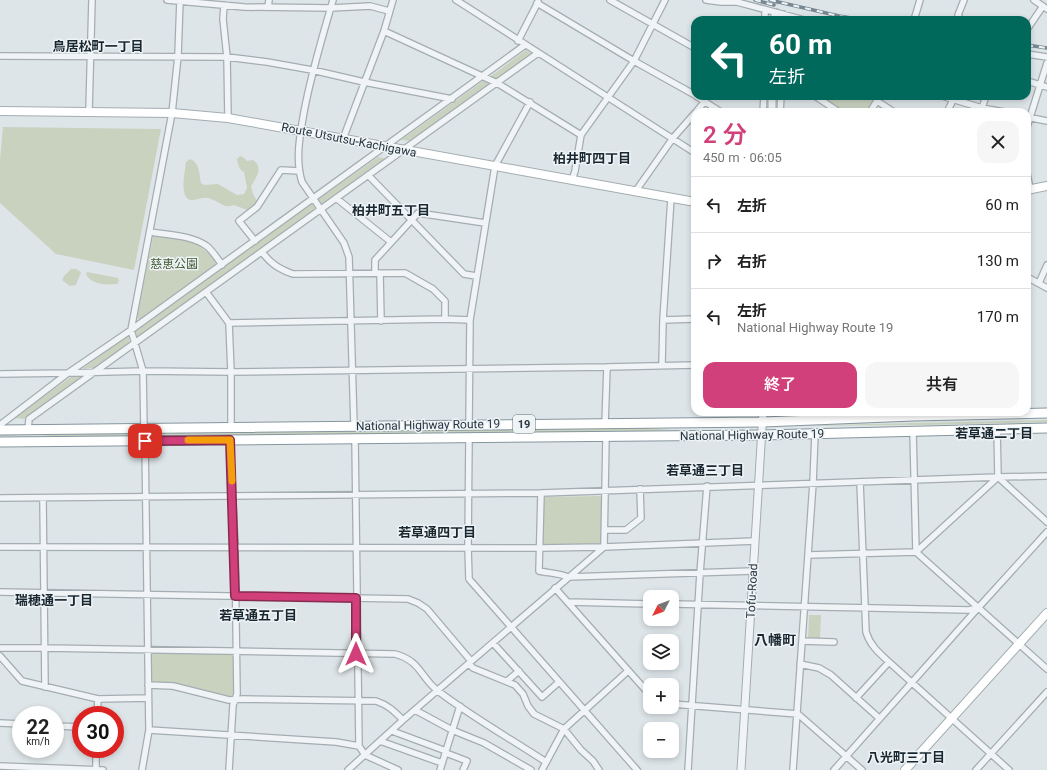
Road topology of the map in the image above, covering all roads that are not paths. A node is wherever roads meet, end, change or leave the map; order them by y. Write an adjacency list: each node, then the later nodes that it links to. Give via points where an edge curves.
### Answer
1 (92, 0): 34 (street)
2 (167, 0): 13 (street)
3 (269, 0): 16 (street)
4 (333, 0): 18 (street)
5 (393, 0): 20 (street)
6 (456, 0): 28 (street)
7 (610, 0): 25 (street)
8 (665, 0): 25 (street)
9 (706, 0): 19 (street, via 737,2)
10 (920, 0): 23 (street)
11 (964, 0): 24 (street)
12 (1034, 0): 17 (street)
13 (180, 1): 15 (street); 35 (street)
14 (538, 2): 28 (street); 38 (street)
15 (224, 5): 16 (street); 37 (street)
16 (268, 7): 18 (street)
17 (1045, 7): 26 (street)
18 (331, 8): 20 (street, via 370,6); 40 (street)
19 (765, 10): 21 (street); 22 (street)
20 (389, 11): 27 (street)
21 (765, 16)
22 (780, 16)
23 (915, 16)
24 (959, 16)
25 (653, 24): 30 (street); 38 (street)
26 (1031, 24)
27 (384, 31): 41 (street); 42 (street)
28 (518, 41): 29 (street)
29 (525, 45): 31 (street); 41 (street)
30 (691, 46)
31 (538, 53): 44 (street); 48 (street)
32 (1031, 55): 36 (street)
33 (0, 56): 34 (street)
34 (91, 56): 35 (street); 63 (street)
35 (178, 56): 37 (street); 65 (street)
36 (1047, 57)
37 (226, 58): 40 (street); 68 (street)
38 (634, 61): 47 (street); 48 (street)
39 (1047, 63): 45 (street)
40 (312, 70): 42 (street); 70 (street)
41 (482, 77): 44 (street); 49 (street)
42 (364, 82): 49 (street); 73 (street)
43 (1031, 82): 45 (street)
44 (497, 83): 55 (street); 76 (street)
45 (1040, 85): 46 (street); 64 (street)
46 (1047, 87)
47 (691, 93)
48 (608, 97): 71 (street); 72 (street)
49 (452, 99): 74 (street)
50 (821, 100): 58 (street)
51 (879, 100): 59 (street)
52 (953, 100): 60 (street); 61 (street)
53 (985, 100): 61 (street)
54 (705, 101): 56 (street); 57 (street)
55 (530, 102): 71 (street); 77 (street)
56 (699, 108)
57 (715, 108)
58 (833, 108)
59 (889, 108)
60 (949, 108)
61 (982, 108)
62 (0, 111): 63 (main road, Route Utsutsu-Kachigawa)
63 (89, 111): 65 (main road, Route Utsutsu-Kachigawa)
64 (1031, 111)
65 (172, 113): 68 (main road, Route Utsutsu-Kachigawa); 91 (street)
66 (691, 117): 72 (street)
67 (1031, 117): 69 (street)
68 (228, 118): 70 (main road, Route Utsutsu-Kachigawa)
69 (1047, 121)
70 (300, 132): 73 (main road, Route Utsutsu-Kachigawa); 78 (street)
71 (580, 135): 80 (street)
72 (673, 138): 75 (street); 83 (street)
73 (343, 139): 74 (main road, Route Utsutsu-Kachigawa)
74 (384, 147): 76 (main road, Route Utsutsu-Kachigawa); 86 (street)
75 (691, 150)
76 (403, 151): 77 (main road, Route Utsutsu-Kachigawa); 79 (street)
77 (495, 166): 80 (main road, Route Utsutsu-Kachigawa); 90 (street)
78 (298, 171): 86 (street); 92 (street, via 281,170 257,207 240,221)
79 (368, 175): 84 (street); 89 (street)
80 (572, 180): 83 (main road, Route Utsutsu-Kachigawa)
81 (1047, 188): 82 (main road)
82 (1031, 190)
83 (635, 192): 85 (main road, Route Utsutsu-Kachigawa)
84 (336, 198): 88 (street); 93 (street)
85 (671, 198): 87 (main road, Route Utsutsu-Kachigawa); 107 (street)
86 (314, 199): 88 (street); 92 (street)
87 (691, 201)
88 (319, 207): 94 (street); 97 (street, via 344,243 349,257)
89 (411, 219): 90 (street, via 418,213); 93 (street); 99 (street, via 464,274)
90 (485, 223): 99 (street)
91 (150, 232): 95 (street, via 200,242); 111 (street)
92 (254, 241): 95 (street)
93 (391, 242): 98 (street, via 375,260)
94 (262, 252): 97 (street, via 269,262 280,270 293,274); 103 (street)
95 (222, 265): 111 (street)
96 (1047, 265): 101 (street)
97 (350, 273): 98 (street); 108 (street)
98 (378, 273): 104 (street, via 405,272 433,289 445,300); 109 (street)
99 (476, 276): 106 (street)
100 (1031, 279): 101 (street)
101 (1039, 283): 102 (street)
102 (1047, 288)
103 (206, 292): 110 (street); 112 (street)
104 (445, 319): 106 (street); 109 (street)
105 (691, 319): 107 (street)
106 (470, 320): 116 (street)
107 (663, 320): 113 (street)
108 (351, 321): 109 (street); 110 (street); 117 (street)
109 (381, 321)
110 (229, 323): 119 (street)
111 (131, 330): 112 (street); 122 (street)
112 (135, 342): 118 (street); 120 (street)
113 (662, 365): 114 (street); 115 (street)
114 (691, 365)
115 (607, 367): 116 (street); 128 (street)
116 (469, 368): 117 (street); 130 (street)
117 (352, 369): 119 (street); 131 (street)
118 (143, 371): 119 (street); 120 (street); 134 (street)
119 (231, 372): 132 (street)
120 (93, 373): 122 (street); 137 (street, via 29,419)
121 (0, 374): 122 (street)
122 (68, 374): 129 (street)
123 (1031, 413): 124 (highway, National Highway Route 19 / 19)
124 (1047, 413)
125 (763, 416): 127 (street, Tofu-Road)
126 (817, 416): 127 (highway, National Highway Route 19 / 19)
127 (763, 422): 128 (highway, National Highway Route 19 / 19); 140 (street, Tofu-Road)
128 (605, 424): 130 (highway, National Highway Route 19 / 19)
129 (0, 425)
130 (469, 425): 131 (highway, National Highway Route 19 / 19)
131 (354, 426): 132 (highway, National Highway Route 19 / 19)
132 (231, 428): 134 (highway, National Highway Route 19 / 19)
133 (1047, 428): 135 (highway, National Highway Route 19 / 19)
134 (144, 429): 137 (highway, National Highway Route 19 / 19)
135 (997, 429): 138 (highway, National Highway Route 19 / 19); 147 (street)
136 (0, 430): 137 (highway, National Highway Route 19 / 19)
137 (28, 430)
138 (913, 431): 139 (highway, National Highway Route 19 / 19); 149 (street)
139 (815, 434): 140 (highway, National Highway Route 19 / 19); 151 (street)
140 (762, 435): 141 (highway, National Highway Route 19 / 19); 152 (street, Tofu-Road)
141 (606, 437): 143 (highway, National Highway Route 19 / 19); 155 (street)
142 (355, 438): 143 (highway, National Highway Route 19 / 19); 144 (highway, National Highway Route 19 / 19); 158 (street)
143 (469, 438): 157 (street)
144 (230, 440): 145 (highway, National Highway Route 19 / 19); 159 (street)
145 (145, 441): 146 (highway, National Highway Route 19 / 19); 162 (street)
146 (0, 442)
147 (998, 476): 148 (street); 149 (street); 163 (street); 176 (street)
148 (1047, 476)
149 (915, 480): 150 (street); 176 (street)
150 (860, 482): 151 (street); 177 (street)
151 (813, 483): 152 (street); 178 (street)
152 (759, 485): 153 (street); 166 (street, Tofu-Road)
153 (707, 486): 154 (street); 167 (street)
154 (640, 489): 155 (street); 164 (street, via 641,518 626,530)
155 (606, 491): 156 (street); 164 (street)
156 (541, 493): 157 (street); 175 (street)
157 (469, 494): 158 (street); 172 (street)
158 (355, 495): 159 (street); 174 (street)
159 (233, 496): 162 (street); 171 (street)
160 (0, 498): 161 (street)
161 (43, 498): 162 (street); 169 (street)
162 (146, 498): 170 (street)
163 (1047, 522)
164 (605, 530): 173 (street)
165 (1047, 532): 195 (street)
166 (755, 541): 167 (street); 179 (street, Tofu-Road)
167 (702, 544): 173 (street); 180 (street)
168 (0, 547): 169 (street)
169 (44, 547): 170 (street); 184 (street)
170 (146, 547): 171 (street); 185 (street)
171 (234, 547): 174 (street); 186 (street)
172 (468, 547): 174 (street); 175 (street); 197 (street, via 469,579)
173 (604, 547): 175 (street); 181 (street)
174 (356, 548): 187 (street)
175 (539, 548): 181 (street, via 539,571)
176 (916, 552): 177 (street); 195 (street)
177 (863, 554): 178 (street); 194 (street)
178 (808, 555): 193 (street)
179 (753, 571): 180 (street); 192 (street, Tofu-Road)
180 (700, 573): 181 (street); 191 (street)
181 (568, 577): 182 (street)
182 (555, 588): 188 (street); 197 (street)
183 (0, 592): 184 (street)
184 (44, 593): 185 (street); 203 (street)
185 (147, 594): 186 (street); 204 (street)
186 (235, 596): 187 (street); 205 (street)
187 (356, 598): 206 (street); 208 (street, via 408,599 418,603 427,609)
188 (568, 602): 189 (street); 213 (street)
189 (643, 604)
190 (679, 604): 191 (street)
191 (698, 604): 192 (street); 230 (street)
192 (751, 605): 193 (street); 233 (street, Tofu-Road)
193 (804, 606): 194 (street); 198 (street)
194 (865, 608): 195 (street); 209 (street, via 869,641)
195 (978, 608): 201 (street); 216 (street)
196 (1047, 613): 201 (main road)
197 (511, 627): 200 (street); 215 (street)
198 (802, 641): 199 (street); 210 (street)
199 (834, 642)
200 (493, 643): 208 (street); 212 (street)
201 (1019, 645): 211 (street); 236 (main road)
202 (0, 648): 203 (street)
203 (44, 648): 204 (street); 218 (street)
204 (147, 650): 205 (street); 217 (street)
205 (236, 652): 206 (street); 225 (street)
206 (356, 654): 220 (street, via 395,654 410,659); 226 (street)
207 (0, 656): 218 (street, via 22,681)
208 (470, 662): 214 (street, via 473,668); 220 (street)
209 (889, 662): 216 (street); 223 (street)
210 (800, 664): 223 (street, via 819,668 831,675); 234 (street)
211 (1047, 669)
212 (519, 671): 214 (street); 215 (street, via 542,696)
213 (628, 671): 219 (street); 232 (street)
214 (507, 681): 240 (street, via 523,694 534,714)
215 (559, 682): 232 (street)
216 (912, 683): 235 (street); 236 (street)
217 (148, 685): 222 (street); 225 (street, via 173,686)
218 (45, 687): 224 (street)
219 (643, 687)
220 (437, 690): 229 (street); 231 (street)
221 (1047, 692): 248 (street)
222 (148, 698): 224 (street); 241 (street)
223 (856, 698): 235 (street)
224 (98, 699): 228 (street)
225 (236, 700): 226 (street); 244 (street, via 233,705)
226 (358, 701): 237 (street, via 376,701 386,705); 246 (street)
227 (679, 705): 230 (street)
228 (98, 706)
229 (460, 706): 243 (street); 252 (street)
230 (692, 706): 233 (street); 267 (street)
231 (415, 710): 237 (street); 243 (street)
232 (585, 710): 240 (street); 266 (street)
233 (744, 710): 234 (street); 268 (street, Tofu-Road)
234 (798, 714): 250 (street); 269 (street)
235 (879, 718): 250 (street)
236 (952, 718): 248 (street); 272 (main road)
237 (403, 720): 242 (street)
238 (0, 723): 239 (street)
239 (12, 724)
240 (564, 729): 252 (street); 265 (street)
241 (149, 730): 244 (street); 257 (street)
242 (392, 730): 245 (street); 247 (street)
243 (452, 730): 247 (street); 263 (street, via 484,743)
244 (231, 736): 246 (street, via 336,742); 258 (street)
245 (380, 741): 249 (street); 253 (street)
246 (359, 746): 249 (street)
247 (446, 752): 253 (street); 262 (street, via 466,761)
248 (991, 753): 273 (street); 274 (street)
249 (365, 755): 259 (street); 260 (street)
250 (846, 756): 270 (street); 271 (street)
251 (96, 758): 255 (street)
252 (546, 762): 264 (street)
253 (442, 763): 261 (street)
254 (0, 766): 255 (street)
255 (96, 770): 256 (street)
256 (103, 770)
257 (142, 770)
258 (229, 770)
259 (348, 770)
260 (398, 770)
261 (440, 770)
262 (463, 770)
263 (531, 770)
264 (542, 770)
265 (599, 770)
266 (638, 770)
267 (688, 770)
268 (741, 770)
269 (793, 770)
270 (834, 770)
271 (862, 770)
272 (905, 770)
273 (976, 770)
274 (1009, 770)

